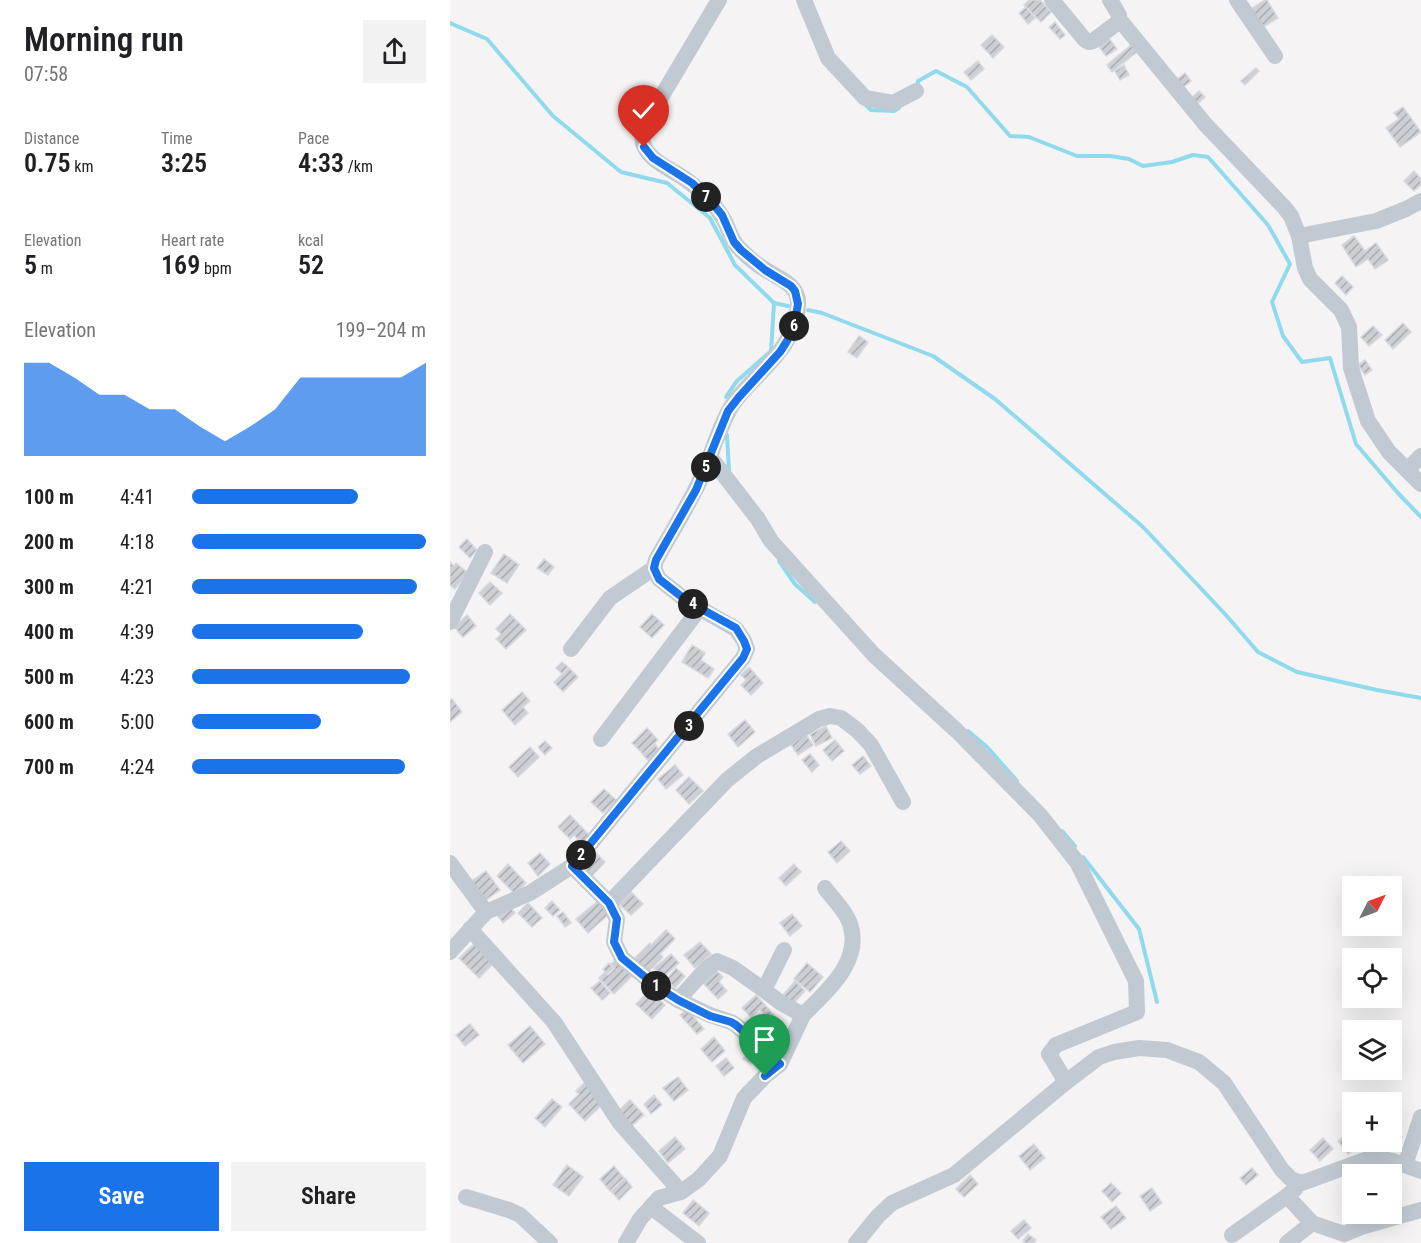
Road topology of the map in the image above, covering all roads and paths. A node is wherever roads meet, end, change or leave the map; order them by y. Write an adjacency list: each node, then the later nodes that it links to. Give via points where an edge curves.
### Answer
1 (719, 0): 12 (street, via 648,119 642,141 653,158 692,183 710,200 734,242 765,270 791,286 798,304 792,333 728,411)
2 (804, 0): 8 (street, via 828,58 865,98 893,103)
3 (1052, 0): 6 (street, via 1089,42)
4 (1110, 0): 6 (street)
5 (1237, 0): 7 (street)
6 (1119, 19): 10 (street, via 1205,124 1284,207)
7 (1275, 56)
8 (916, 91)
9 (1421, 201): 10 (street, via 1376,221)
10 (1299, 236): 13 (street, via 1310,279 1341,310 1349,327 1352,368 1368,421)
11 (1421, 456): 13 (street)
12 (710, 457): 16 (street); 34 (street, via 771,541 873,655 957,731 1040,815 1077,862 1136,981 1137,1012 1056,1045 1049,1054)
13 (1407, 471): 14 (street)
14 (1421, 484)
15 (485, 552): 18 (street)
16 (654, 568): 17 (street, via 659,579); 19 (street, via 610,598)
17 (700, 608): 20 (street); 23 (street, via 736,628 747,649 743,658)
18 (450, 622)
19 (571, 650)
20 (601, 739)
21 (903, 802): 25 (street, via 857,730 841,718 819,719 757,756 727,780)
22 (450, 863): 26 (street)
23 (572, 866): 25 (street); 26 (street, via 530,893)
24 (825, 888): 32 (street, via 847,917 853,936 850,955 836,981)
25 (609, 903): 31 (street, via 617,919 614,942 622,958)
26 (486, 912): 27 (street)
27 (470, 929): 29 (street); 38 (street, via 554,1022 620,1123)
28 (784, 950): 30 (street)
29 (450, 952)
30 (764, 990): 31 (street, via 717,961); 32 (street)
31 (678, 1000): 33 (street, via 736,1025)
32 (803, 1015): 33 (street)
33 (780, 1064): 38 (street, via 744,1098 720,1156)
34 (1066, 1082): 37 (street, via 1099,1057 1139,1048 1167,1050 1199,1062 1224,1083 1282,1170); 48 (street, via 967,1166 892,1203)
35 (1421, 1117): 36 (street)
36 (1413, 1168): 37 (street, via 1373,1156)
37 (1302, 1183): 39 (street)
38 (681, 1192): 41 (street, via 659,1198)
39 (1287, 1196): 43 (street); 44 (street)
40 (466, 1197): 45 (street, via 520,1215)
41 (651, 1207): 46 (street); 47 (street)
42 (1421, 1210): 43 (street, via 1344,1234)
43 (1312, 1223): 49 (street)
44 (1232, 1235)
45 (550, 1243)
46 (626, 1243)
47 (698, 1243)
48 (856, 1243)
49 (1287, 1243)

